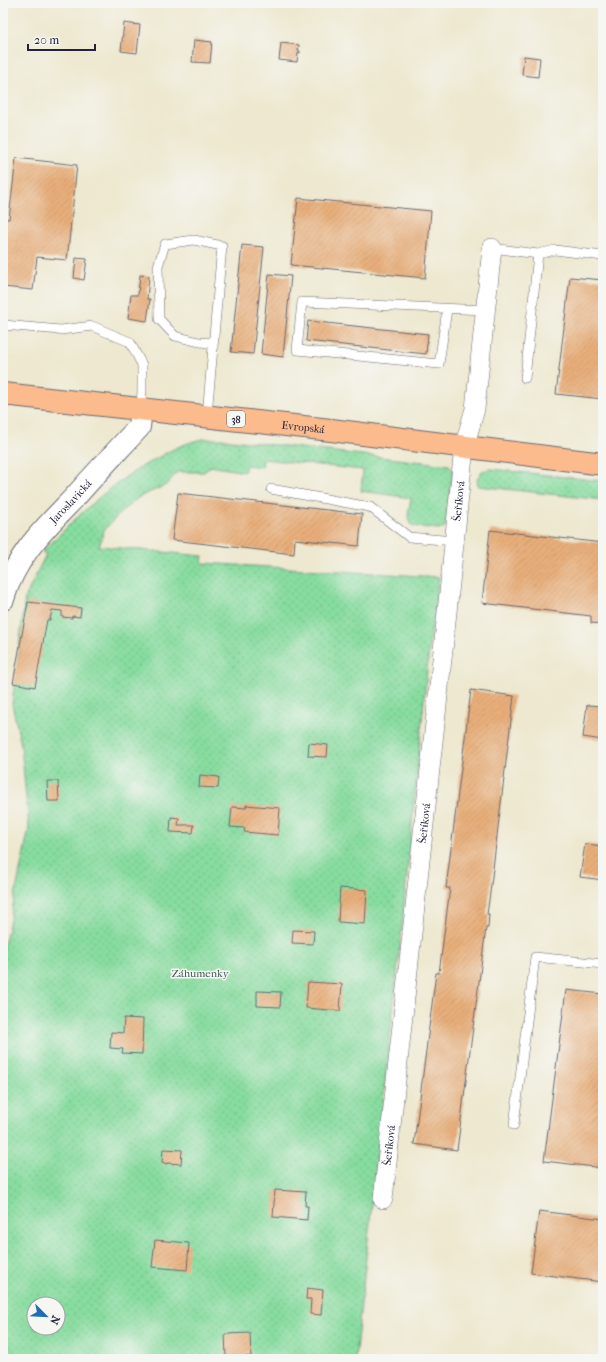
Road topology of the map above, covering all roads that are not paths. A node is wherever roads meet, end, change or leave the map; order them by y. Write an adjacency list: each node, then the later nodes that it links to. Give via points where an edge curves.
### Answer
1 (492, 248): 2 (lane); 5 (street, Šeříková)
2 (538, 254): 3 (lane, via 555,250); 8 (lane)
3 (603, 256)
4 (447, 309): 4 (lane, via 302,302 297,350 439,364); 5 (lane)
5 (485, 310): 12 (street, Šeříková, via 475,409)
6 (3, 325): 10 (lane, via 61,330 92,326 130,342 142,365)
7 (213, 342): 7 (lane, via 222,246 194,240 165,244 158,266 159,319 175,336 199,342); 11 (lane)
8 (525, 378)
9 (3, 394): 10 (main road, Evropská / 38)
10 (141, 408): 11 (main road, Evropská / 38); 16 (street, Jaroslavická, via 139,426 43,529 25,552 6,586)
11 (206, 415): 12 (main road, Evropská / 38)
12 (464, 447): 13 (main road, Evropská / 38); 15 (street, Šeříková)
13 (603, 464)
14 (271, 489): 15 (lane, via 370,507 409,537)
15 (454, 541): 19 (street, Šeříková)
16 (3, 599)
17 (603, 964): 18 (lane, via 535,957)
18 (514, 1125)
19 (383, 1199)

